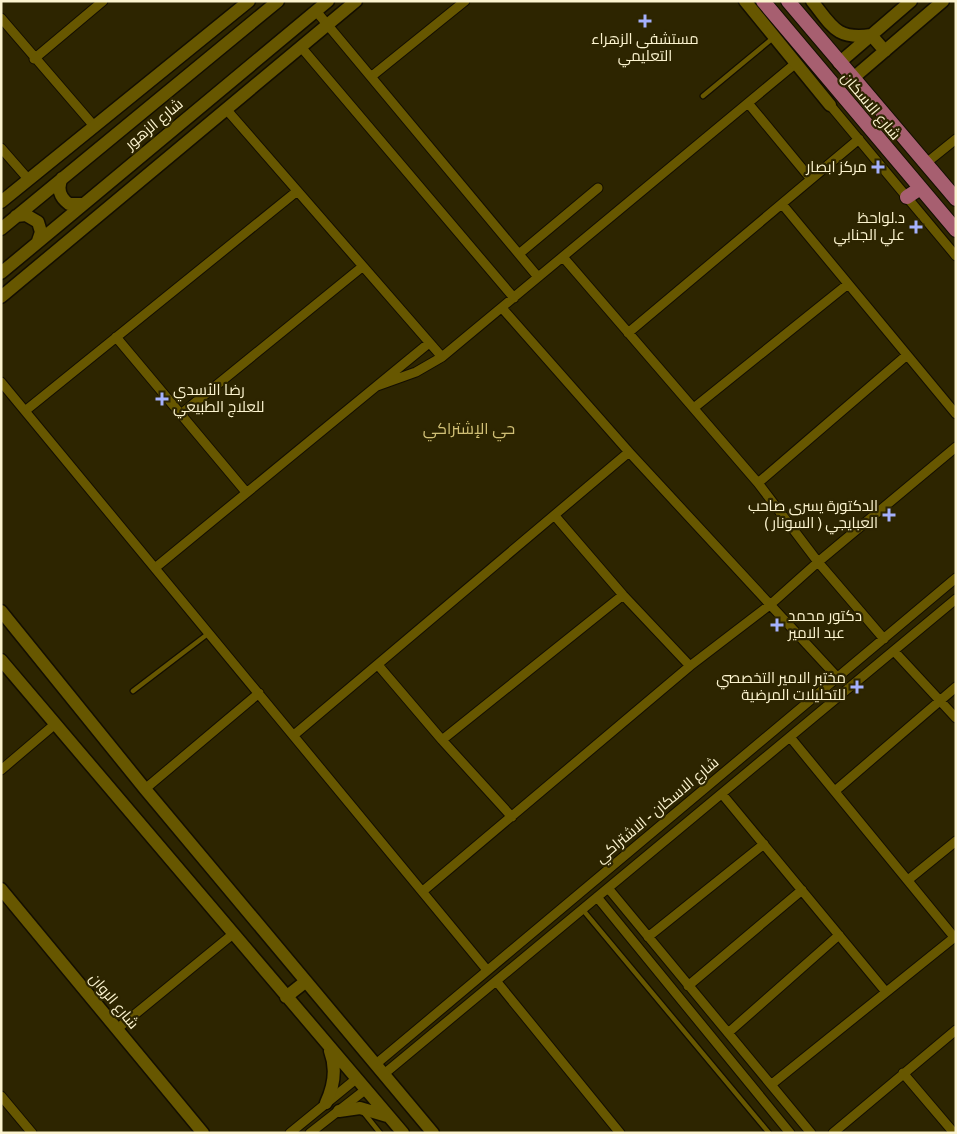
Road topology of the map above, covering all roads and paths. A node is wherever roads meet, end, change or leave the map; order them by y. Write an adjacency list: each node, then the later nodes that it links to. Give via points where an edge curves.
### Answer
1 (103, 1): 20 (street)
2 (249, 1): 23 (main road)
3 (278, 1): 26 (main road, شارع الزهور)
4 (328, 1): 13 (main road, شارع الزهور)
5 (356, 1): 15 (main road)
6 (465, 1): 24 (street)
7 (745, 1): 17 (main road)
8 (763, 1): 28 (main road, شارع الاسكان)
9 (788, 1): 22 (main road, شارع الاسكان)
10 (812, 1): 16 (main road, via 839,32 854,37)
11 (911, 1): 16 (main road)
12 (943, 1): 19 (main road)
13 (316, 11): 15 (street); 46 (main road, شارع الزهور)
14 (1, 18): 20 (street)
15 (329, 24): 18 (main road); 24 (street)
16 (871, 35): 19 (main road); 22 (main road)
17 (774, 37): 21 (main road); 27 (lane)
18 (301, 47): 31 (main road); 60 (street)
19 (885, 51): 25 (main road)
20 (34, 59): 32 (street)
21 (796, 63): 29 (street); 30 (main road)
22 (839, 63): 25 (main road, شارع الاسكان)
23 (166, 69): 26 (main road); 32 (main road)
24 (372, 76): 52 (street)
25 (852, 79): 36 (main road, شارع الاسكان)
26 (178, 84): 37 (main road, شارع الزهور)
27 (703, 96)
28 (842, 96): 30 (main road); 41 (main road, شارع الاسكان)
29 (748, 103): 38 (street); 54 (street)
30 (830, 105): 34 (street)
31 (226, 109): 42 (street); 59 (main road)
32 (94, 126): 39 (main road)
33 (956, 138): 36 (street)
34 (859, 139): 38 (street); 43 (street)
35 (1, 148): 39 (street)
36 (925, 164): 44 (main road, شارع الاسكان)
37 (62, 178): 46 (main road, via 59,187 61,197 74,205); 48 (main road, شارع الزهور)
38 (810, 178): 47 (street)
39 (28, 180): 45 (main road)
40 (598, 188): 52 (street)
41 (919, 188): 43 (main road); 50 (main road, شارع الاسكان)
42 (296, 192): 55 (street); 63 (street)
43 (907, 197): 53 (street)
44 (956, 199)
45 (1, 202)
46 (84, 204): 51 (main road, شارع الزهور)
47 (782, 204): 58 (street); 62 (street)
48 (16, 216): 49 (main road, شارع الزهور); 51 (main road, via 26,215 38,222 41,232)
49 (1, 229)
50 (956, 230)
51 (38, 241): 56 (main road, شارع الزهور)
52 (519, 254): 57 (street)
53 (956, 256)
54 (563, 257): 57 (street); 62 (street)
55 (362, 267): 64 (street); 71 (street)
56 (1, 273)
57 (538, 277): 60 (street)
58 (848, 284): 65 (street); 69 (street)
59 (1, 297)
60 (514, 298): 61 (street)
61 (502, 308): 66 (street); 74 (street)
62 (628, 333): 69 (street)
63 (116, 337): 70 (street); 71 (street)
64 (429, 343): 66 (street); 68 (street)
65 (907, 356): 72 (street); 75 (street)
66 (442, 357): 68 (street, via 416,372)
67 (1, 382): 70 (street)
68 (377, 386): 76 (street)
69 (695, 408): 75 (street)
70 (25, 410): 79 (street)
71 (181, 414): 76 (street)
72 (956, 414)
73 (956, 447): 78 (street)
74 (629, 452): 77 (street); 83 (street)
75 (758, 482): 78 (street)
76 (246, 492): 79 (street)
77 (555, 516): 81 (street); 89 (street)
78 (818, 562): 83 (street); 86 (street)
79 (155, 568): 85 (street)
80 (956, 578): 86 (street, شارع الاسكان - الاشتراكي)
81 (623, 595): 90 (street); 102 (street)
82 (956, 599): 87 (street, شارع الاسكان - الاشتراكي)
83 (771, 604): 90 (street); 91 (street)
84 (1, 611): 104 (main road)
85 (209, 633): 93 (lane); 94 (street)
86 (884, 639): 91 (street, شارع الاسكان - الاشتراكي)
87 (894, 651): 96 (street); 97 (street, شارع الاسكان - الاشتراكي)
88 (1, 660): 99 (main road)
89 (378, 665): 100 (street); 102 (street)
90 (690, 666): 107 (street)
91 (838, 678): 95 (street, شارع الاسكان - الاشتراكي)
92 (956, 687): 96 (street)
93 (133, 690)
94 (260, 693): 100 (street); 104 (street)
95 (817, 695): 97 (street, via 817,706); 117 (street, شارع الاسكان - الاشتراكي)
96 (940, 700): 98 (street); 105 (street)
97 (827, 706): 101 (street, شارع الاسكان - الاشتراكي)
98 (956, 718)
99 (54, 725): 103 (street); 118 (main road)
100 (294, 734): 114 (street)
101 (790, 737): 105 (street); 106 (street, شارع الاسكان - الاشتراكي)
102 (442, 740): 107 (street)
103 (1, 770)
104 (145, 789): 124 (main road)
105 (835, 791): 110 (street)
106 (722, 794): 109 (street); 111 (street, شارع الاسكان - الاشتراكي)
107 (512, 817): 114 (street)
108 (956, 842): 110 (street)
109 (764, 844): 113 (street); 122 (street)
110 (908, 880): 121 (street)
111 (608, 888): 115 (street, شارع الاسكان - الاشتراكي); 122 (street)
112 (1, 889): 129 (main road, شارع الروان)
113 (802, 890): 120 (street); 126 (street)
114 (423, 891): 123 (street)
115 (597, 897): 116 (street, شارع الاسكان - الاشتراكي); 153 (street)
116 (583, 910): 119 (street, شارع الاسكان - الاشتراكي); 152 (lane)
117 (544, 922): 119 (street); 123 (street, شارع الاسكان - الاشتراكي)
118 (233, 934): 128 (main road); 129 (street)
119 (554, 934): 125 (street, شارع الاسكان - الاشتراكي)
120 (839, 935): 127 (street); 131 (street)
121 (955, 936): 127 (street)
122 (648, 937): 126 (street)
123 (487, 970): 133 (street, شارع الاسكان - الاشتراكي)
124 (306, 982): 128 (main road); 133 (main road)
125 (497, 982): 135 (street, شارع الاسكان - الاشتراكي); 151 (street)
126 (688, 986): 131 (street)
127 (886, 992): 137 (street)
128 (286, 997): 132 (main road)
129 (117, 1029): 145 (main road, شارع الروان)
130 (956, 1030): 134 (street)
131 (728, 1033): 137 (street)
132 (326, 1044): 136 (main road); 140 (main road, via 334,1074)
133 (376, 1064): 135 (main road)
134 (903, 1073): 155 (street); 156 (street)
135 (384, 1074): 150 (main road)
136 (356, 1079): 138 (main road); 140 (street)
137 (772, 1084): 154 (street)
138 (365, 1090): 142 (street); 143 (main road)
139 (1, 1096): 144 (street)
140 (326, 1103): 146 (street)
141 (360, 1108): 142 (main road); 143 (main road); 148 (lane)
142 (339, 1111): 147 (street)
143 (390, 1118): 149 (main road)
144 (32, 1133)
145 (202, 1133)
146 (290, 1133)
147 (310, 1133)
148 (380, 1133)
149 (403, 1133)
150 (433, 1133)
151 (620, 1133)
152 (769, 1133)
153 (790, 1133)
154 (812, 1133)
155 (833, 1133)
156 (954, 1133)

